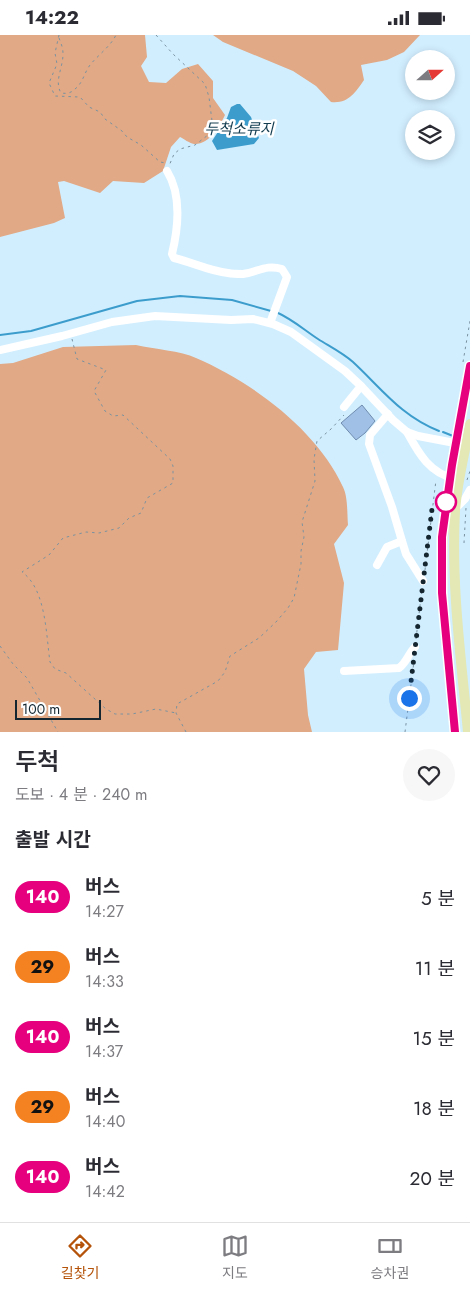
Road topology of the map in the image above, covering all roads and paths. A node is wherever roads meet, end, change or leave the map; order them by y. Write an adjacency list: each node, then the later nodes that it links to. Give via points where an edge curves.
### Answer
1 (59, 35): 2 (path, via 63,53 57,83 61,93 66,94 81,83 89,66); 4 (path, via 55,53 57,64 49,83 55,96 80,97 160,163 166,163)
2 (116, 35)
3 (156, 35): 4 (path, via 205,84 212,121 208,135 174,154)
4 (168, 171): 5 (street, via 173,180 176,204 174,258 226,273 243,274 270,267 282,269 287,277)
5 (271, 321): 6 (street, via 155,316 112,322); 9 (street, via 345,371)
6 (72, 334): 7 (street); 27 (path, via 77,359 106,370 94,391 105,411 113,417 123,415 170,459 173,483 147,498 141,513 119,528 63,539 49,555 22,571 36,587 43,609 50,662 55,669 66,673 116,714 156,709)
7 (0, 350)
8 (470, 366): 16 (main road, via 452,465)
9 (361, 386): 10 (street); 11 (street)
10 (344, 407): 27 (path, via 344,414 317,441 314,459 316,481 302,522 304,537 294,598 276,623 230,656 225,673 218,681 177,704)
11 (388, 414): 13 (street); 20 (street, via 370,435 370,444)
12 (470, 424): 16 (main road, via 462,466)
13 (407, 432): 14 (street); 15 (street, via 420,455)
14 (470, 447)
15 (436, 472): 16 (street); 23 (path)
16 (455, 479): 19 (main road); 31 (main road, via 442,537 442,593)
17 (470, 490): 18 (street)
18 (465, 499): 19 (street); 21 (path)
19 (456, 508): 32 (main road, via 454,590)
20 (402, 541): 22 (street, via 387,547); 23 (street)
21 (464, 543)
22 (377, 565)
23 (423, 581): 25 (path)
24 (0, 646): 28 (path, via 27,678)
25 (415, 647): 26 (street, via 399,668); 30 (path)
26 (344, 671)
27 (176, 713): 29 (path)
28 (58, 732)
29 (186, 732)
30 (405, 732)
31 (455, 732)
32 (468, 732)

